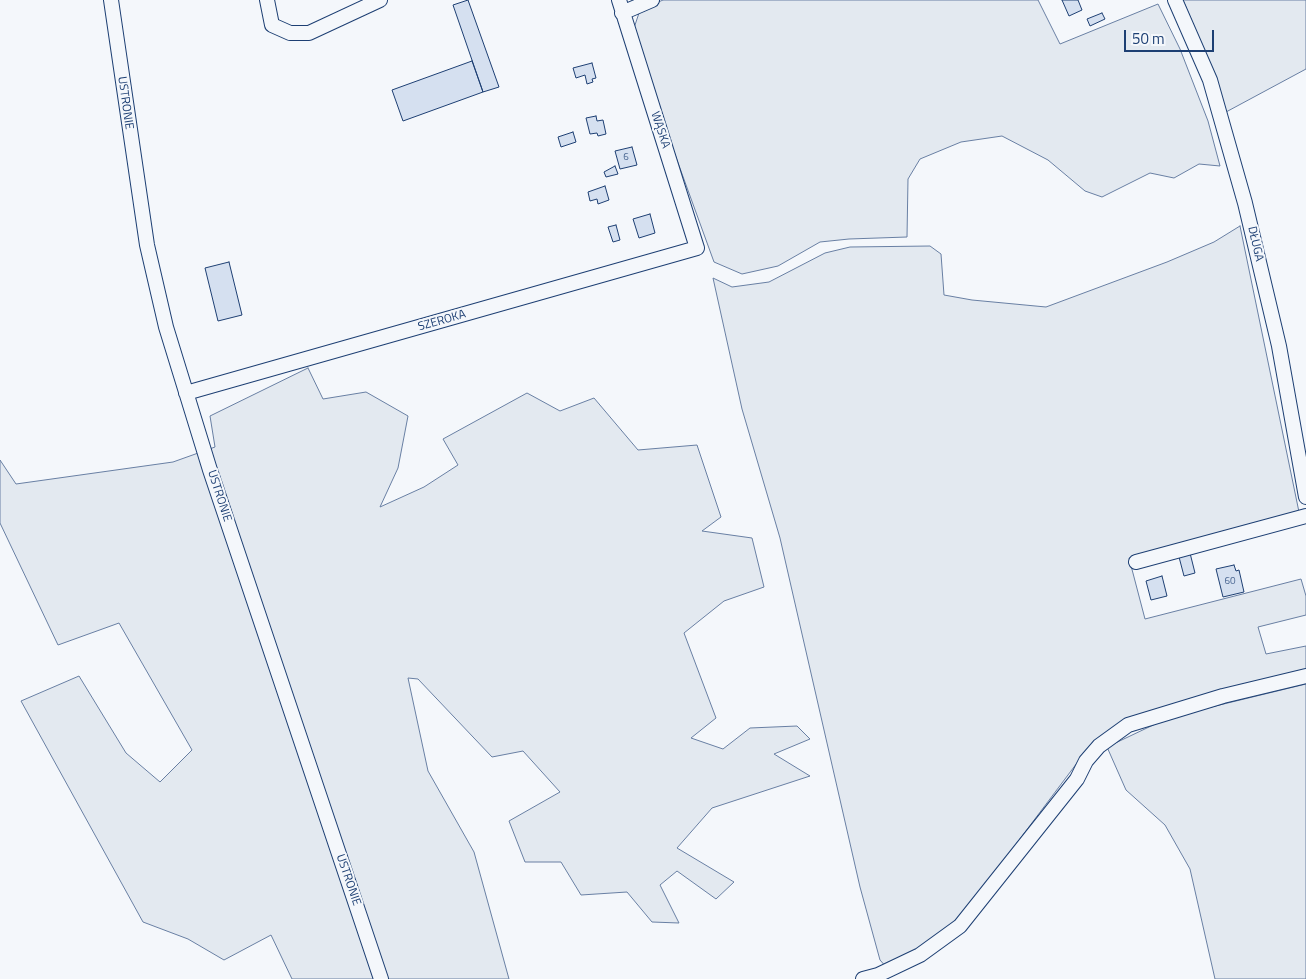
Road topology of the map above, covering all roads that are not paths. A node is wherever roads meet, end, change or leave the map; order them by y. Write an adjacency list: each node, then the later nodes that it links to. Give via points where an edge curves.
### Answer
1 (111, 0): 8 (street, USTRONIE, via 147,245 166,327)
2 (267, 0): 3 (street, via 272,25 290,33 309,33)
3 (380, 0)
4 (652, 0): 6 (street, WĄSKA)
5 (1175, 0): 9 (street, DŁUGA, via 1210,80 1245,203)
6 (621, 6): 7 (street, WĄSKA)
7 (697, 248): 8 (street, SZEROKA)
8 (186, 393): 14 (street, USTRONIE)
9 (1301, 448): 10 (street, DŁUGA)
10 (1306, 496)
11 (1306, 516): 12 (street)
12 (1136, 562)
13 (1306, 676): 15 (street, via 1223,696 1128,725 1099,746 1086,761 1077,779 960,926 920,955)
14 (381, 979)
15 (863, 979)

